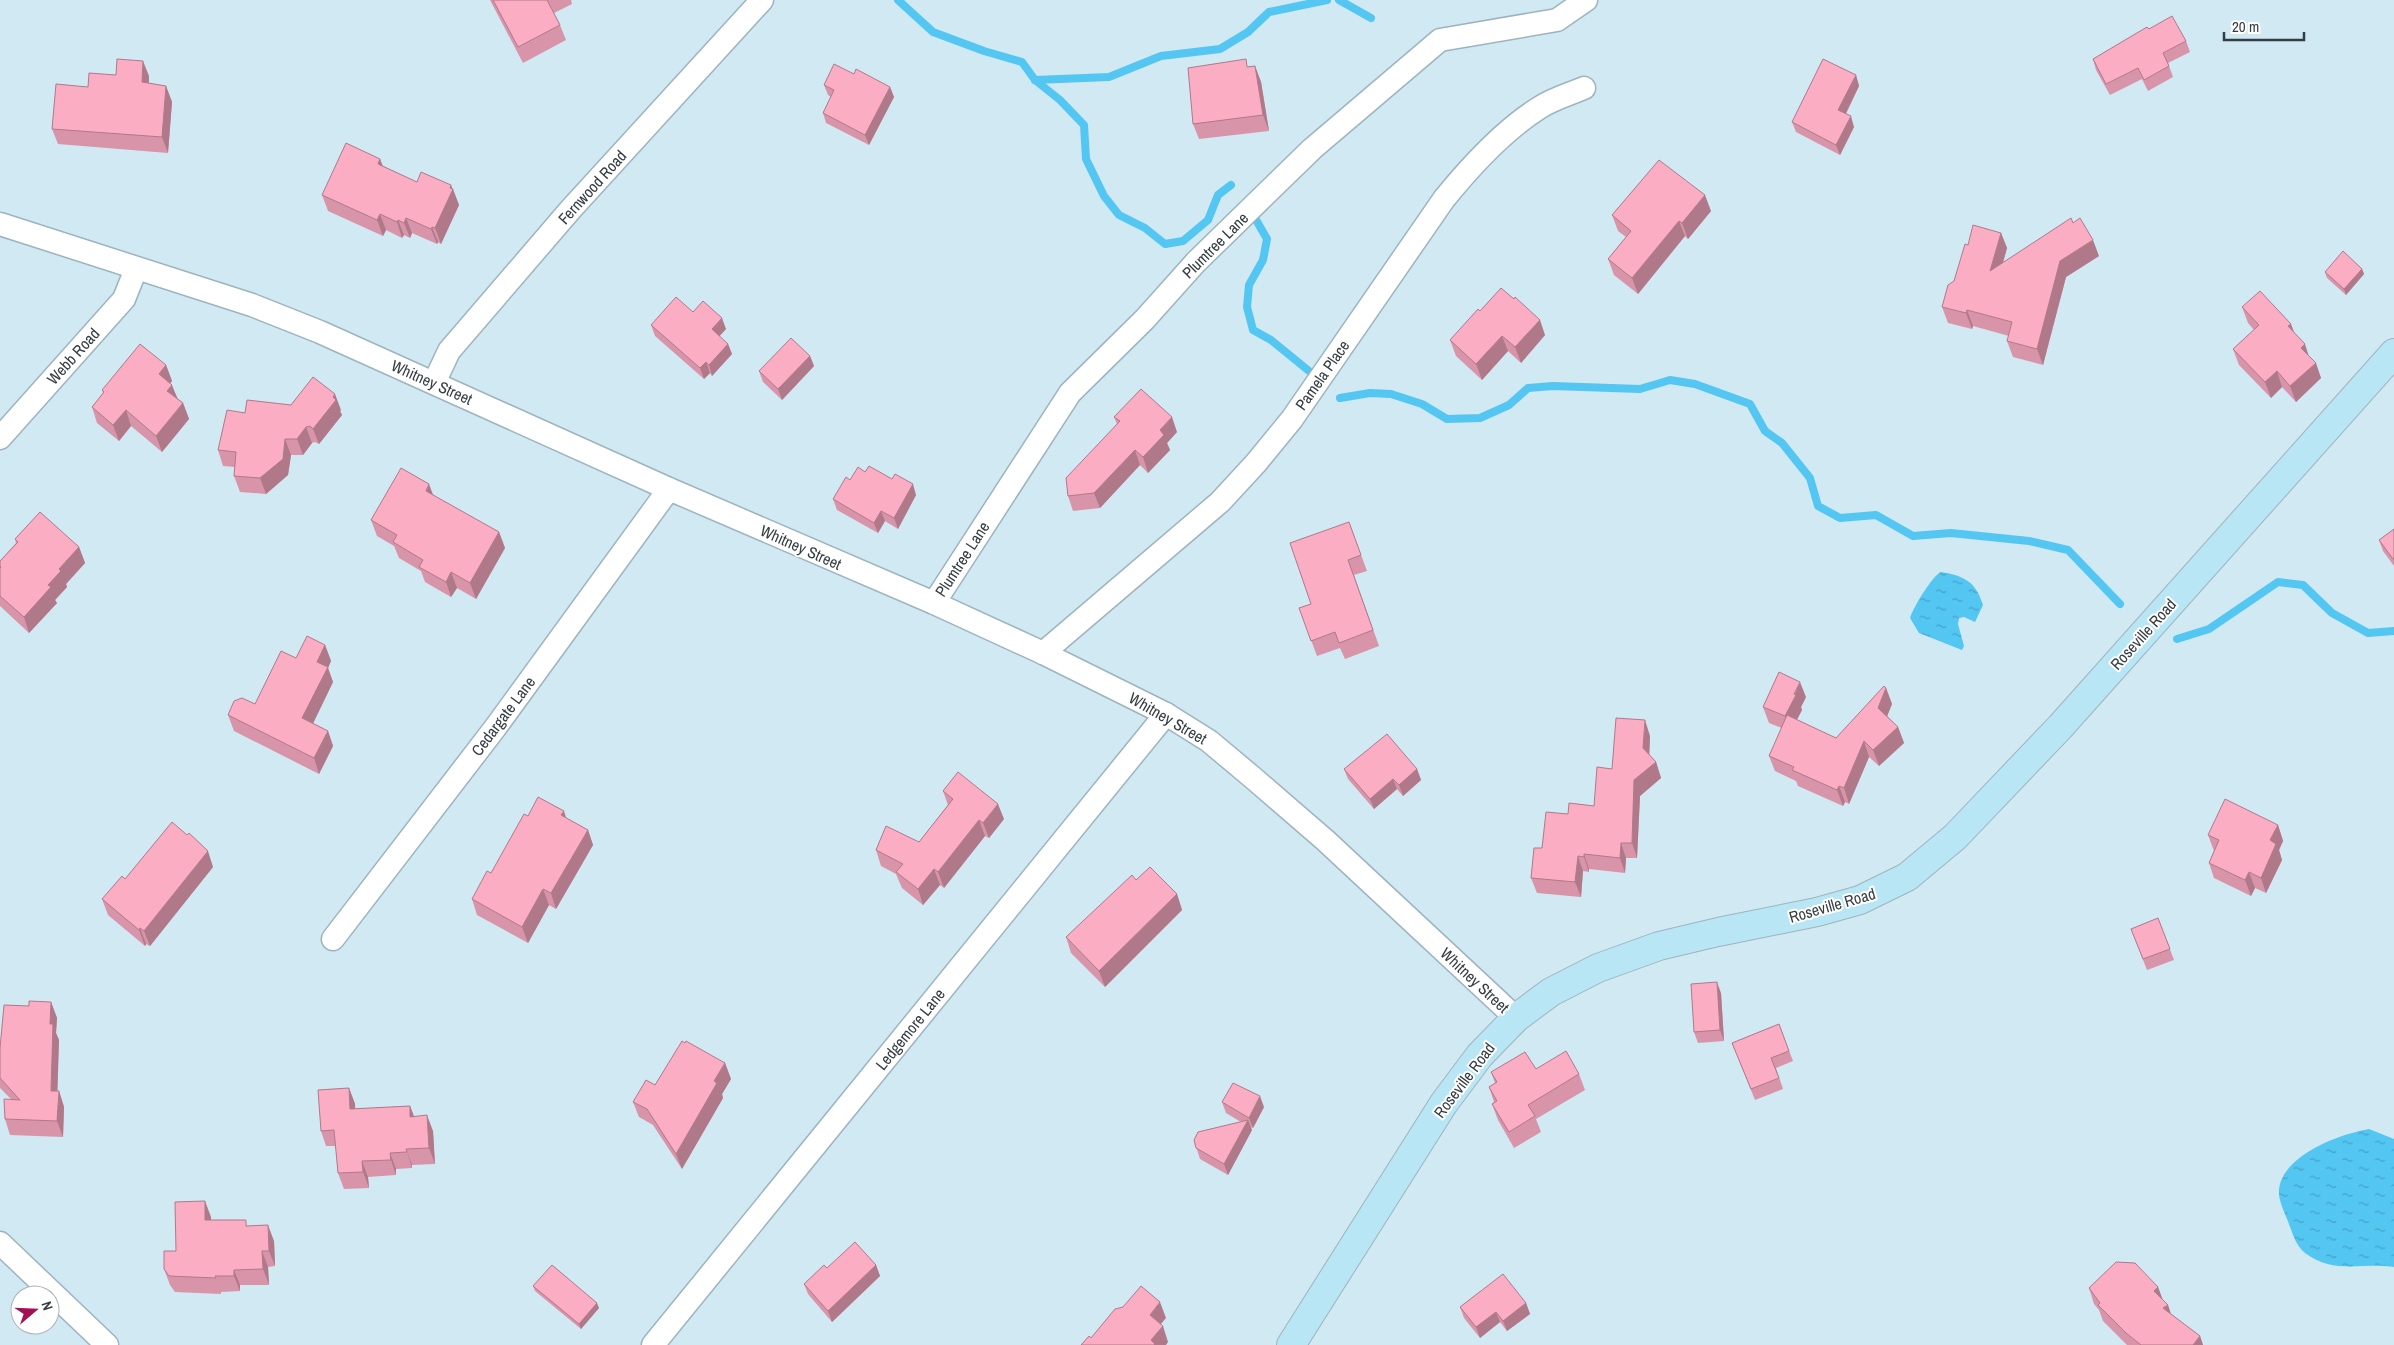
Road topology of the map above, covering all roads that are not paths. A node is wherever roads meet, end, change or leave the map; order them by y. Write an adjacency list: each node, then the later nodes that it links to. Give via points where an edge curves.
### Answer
1 (762, 0): 7 (street, Fernwood Road, via 571,209 449,350)
2 (1586, 0): 10 (street, Plumtree Lane, via 1557,20 1440,40 1312,149 1196,262 1145,319 1070,393)
3 (1584, 88): 11 (street, Pamela Place, via 1539,108 1468,170 1444,199 1292,419 1256,463 1213,508)
4 (0, 224): 5 (street, Whitney Street)
5 (136, 269): 7 (street, Whitney Street, via 252,305); 8 (street, Webb Road, via 124,299)
6 (2394, 353): 14 (street, Roseville Road, via 2060,727 1955,837 1907,877 1860,900 1659,946 1598,968 1551,992)
7 (434, 383): 9 (street, Whitney Street)
8 (0, 438)
9 (669, 489): 10 (street, Whitney Street); 13 (street, Cedargate Lane, via 495,728)
10 (934, 603): 11 (street, Whitney Street)
11 (1043, 653): 12 (street, Whitney Street)
12 (1166, 714): 14 (street, Whitney Street, via 1208,741 1325,840); 17 (street, Ledgemore Lane)
13 (333, 939)
14 (1516, 1018): 18 (street, Roseville Road, via 1480,1055 1444,1103)
15 (0, 1243): 16 (street)
16 (107, 1345)
17 (653, 1345)
18 (1291, 1345)

